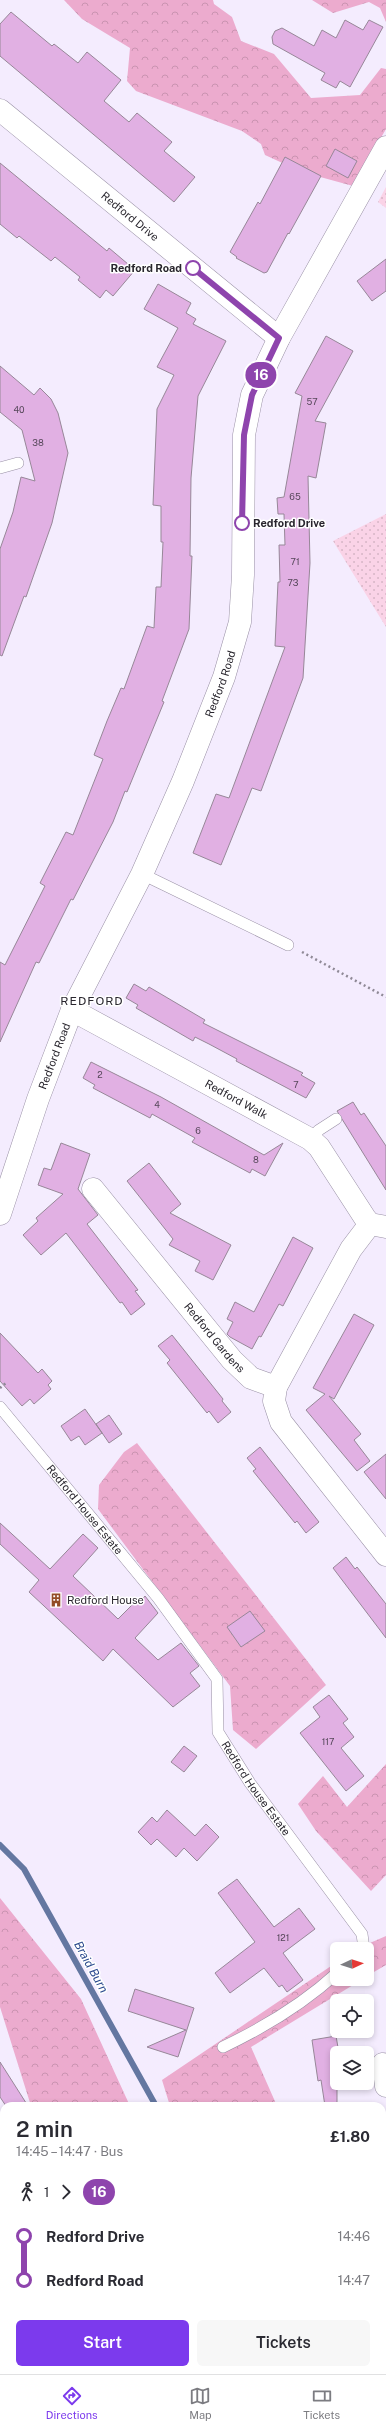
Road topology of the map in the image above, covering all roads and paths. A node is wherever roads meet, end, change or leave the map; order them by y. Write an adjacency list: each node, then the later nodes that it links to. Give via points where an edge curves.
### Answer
1 (0, 110): 4 (street, Redford Drive)
2 (386, 147): 3 (street, Redford Road)
3 (381, 166): 4 (street, Redford Road)
4 (279, 338): 7 (street, Redford Road, via 252,395 244,435 240,622 224,677 183,781)
5 (18, 463): 6 (lane)
6 (0, 468)
7 (142, 874): 8 (lane); 10 (street, Redford Road)
8 (288, 945): 9 (path)
9 (386, 997)
10 (72, 1010): 12 (street, Redford Walk); 14 (street, Redford Road, via 38,1099)
11 (336, 1119): 12 (lane, via 318,1130)
12 (310, 1139): 15 (street, Redford Walk, via 319,1147)
13 (94, 1188): 17 (street, Redford Gardens, via 232,1360 251,1378)
14 (0, 1214)
15 (378, 1225): 17 (street, Redford Walk, via 352,1249)
16 (6, 1383): 18 (path)
17 (276, 1387): 20 (street, via 274,1401 281,1422)
18 (0, 1388)
19 (0, 1407): 21 (lane, Redford House Estate, via 158,1598 217,1679 218,1732 250,1783 362,1934)
20 (386, 1555)
21 (363, 1942)
22 (330, 1979): 23 (lane, via 292,2011)
23 (223, 2047)
24 (383, 2064): 25 (street)
25 (386, 2086)

